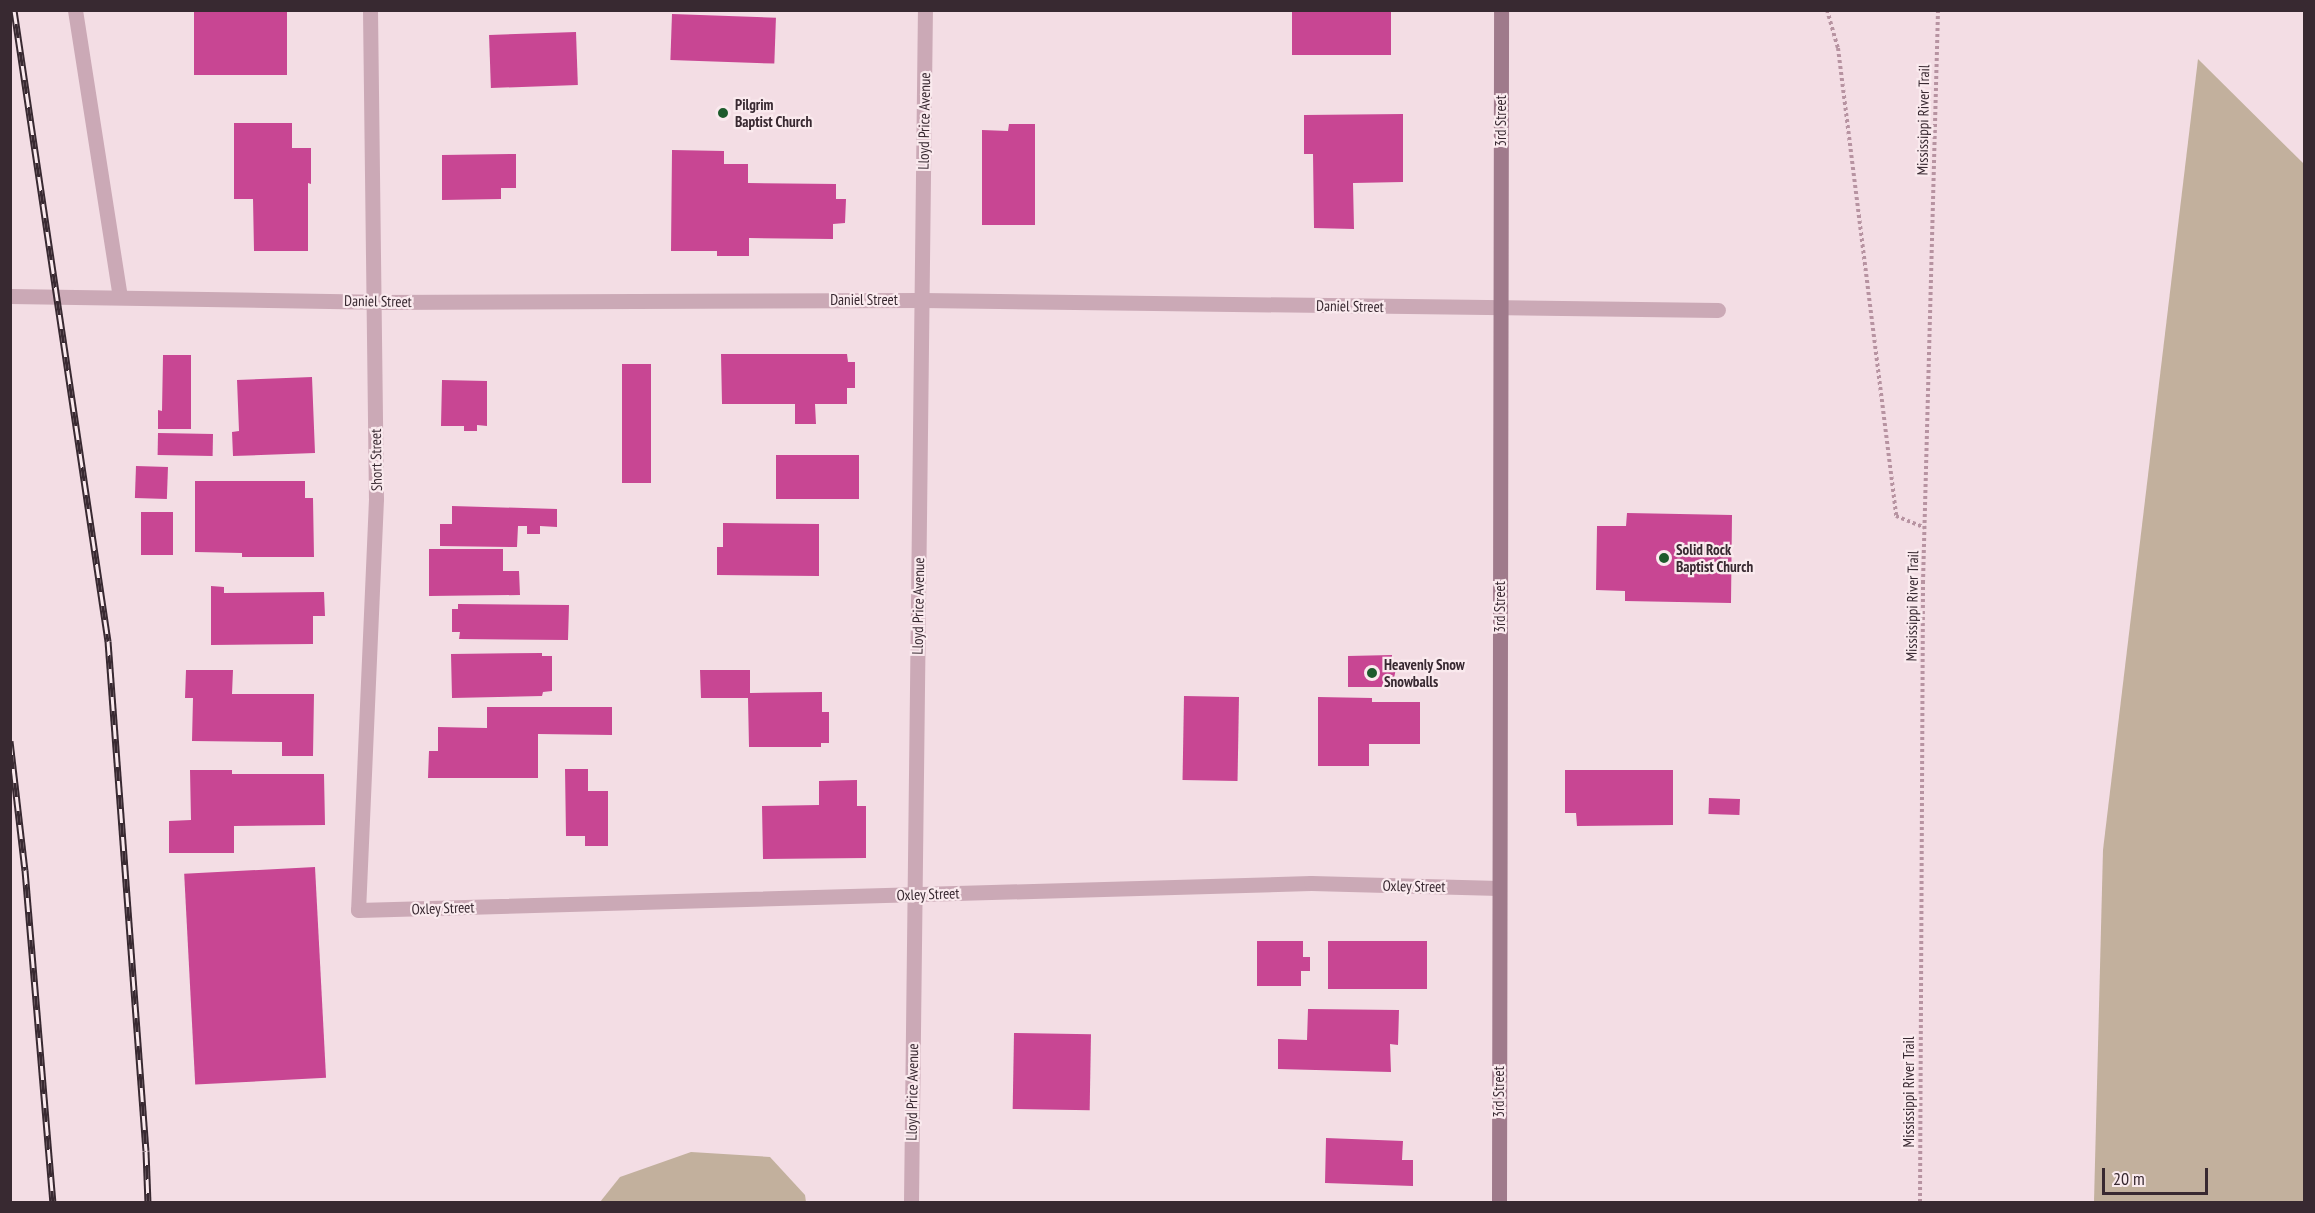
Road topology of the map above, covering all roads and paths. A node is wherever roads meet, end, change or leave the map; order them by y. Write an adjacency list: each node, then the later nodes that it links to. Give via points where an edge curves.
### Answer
1 (75, 10): 8 (street)
2 (370, 10): 10 (street, Short Street)
3 (925, 10): 9 (street, Lloyd Price Avenue)
4 (1501, 10): 11 (main road, 3rd Street)
5 (1827, 10): 13 (path, via 1838,48 1896,516)
6 (1938, 10): 13 (path, Mississippi River Trail)
7 (10, 296): 8 (street, Daniel Street)
8 (120, 296): 10 (street, Daniel Street)
9 (922, 300): 10 (street, Daniel Street); 11 (street, Daniel Street); 15 (street, Lloyd Price Avenue)
10 (374, 302): 16 (street, Short Street, via 376,499)
11 (1501, 308): 12 (street, Daniel Street); 14 (main road, 3rd Street)
12 (1718, 310)
13 (1925, 528): 19 (path, Mississippi River Trail)
14 (1499, 888): 15 (street, Oxley Street, via 1311,883); 18 (main road, 3rd Street)
15 (915, 894): 16 (street, Oxley Street); 17 (street, Lloyd Price Avenue)
16 (358, 910)
17 (911, 1203)
18 (1500, 1203)
19 (1920, 1203)

